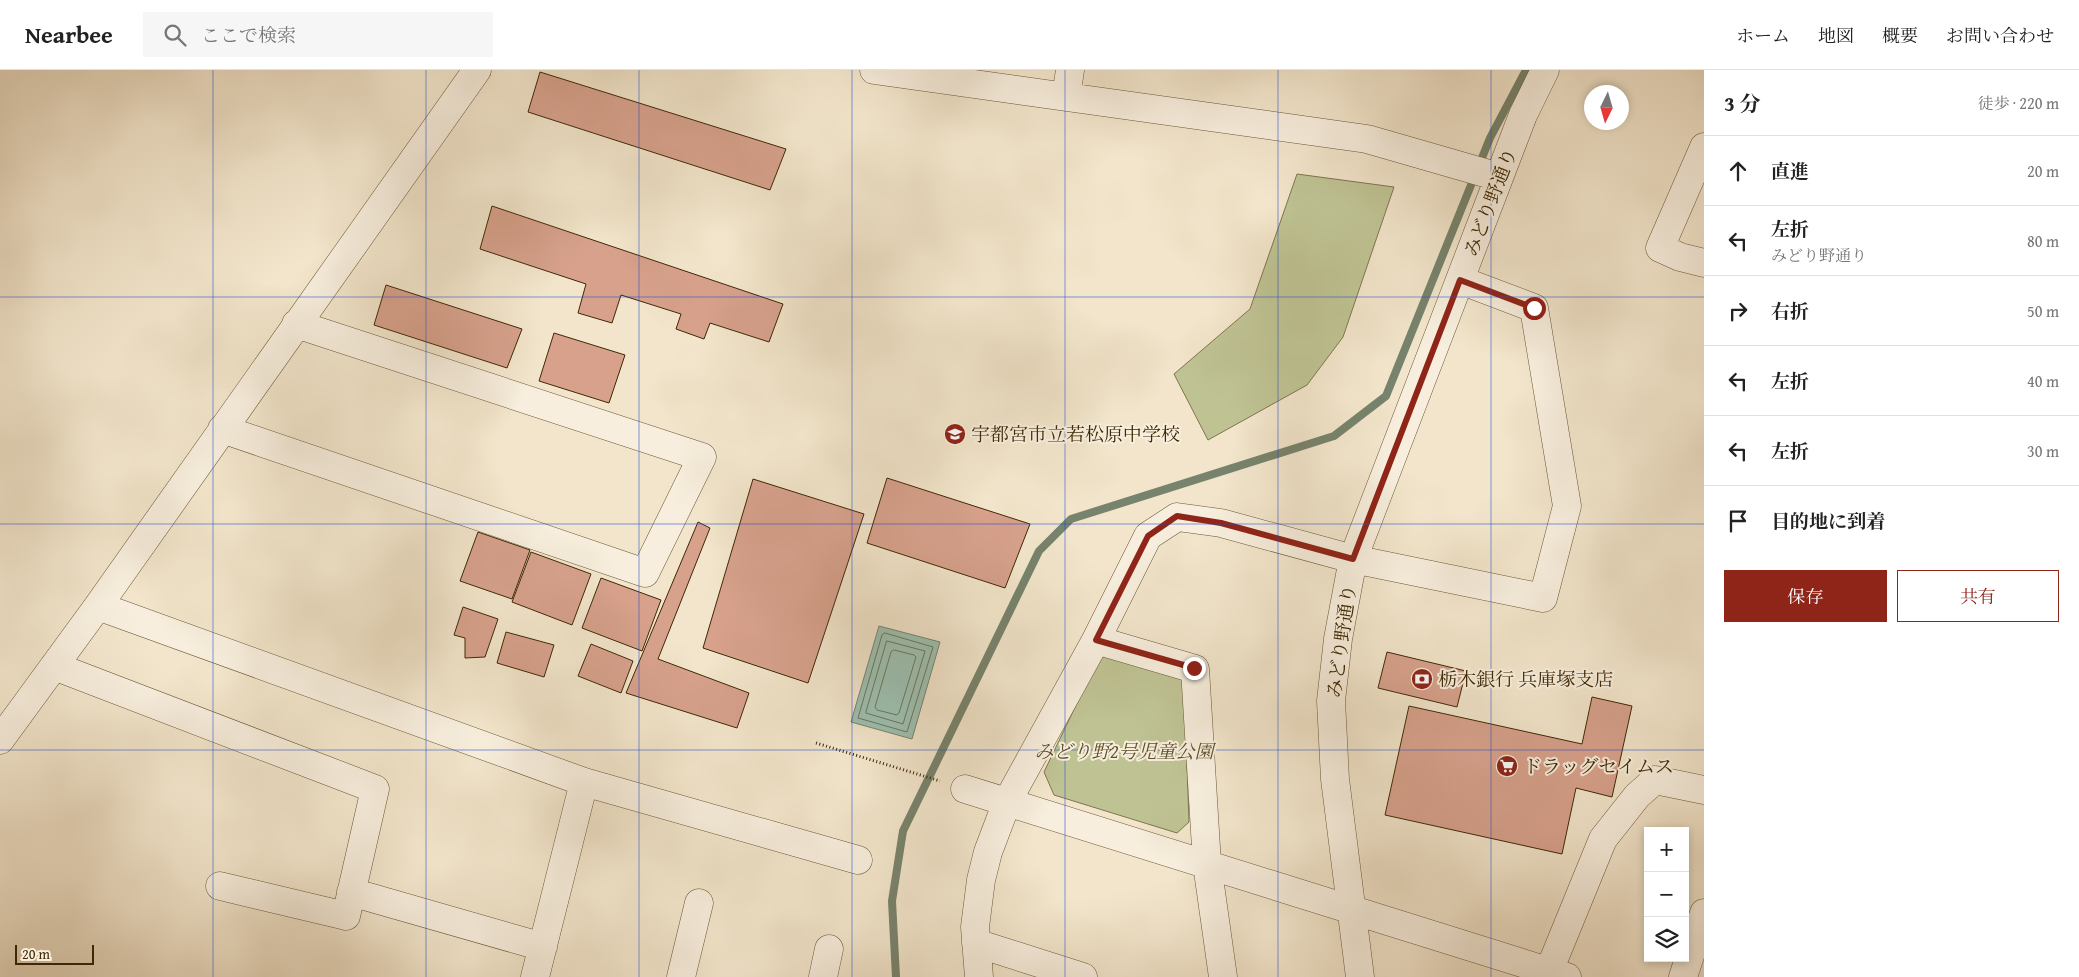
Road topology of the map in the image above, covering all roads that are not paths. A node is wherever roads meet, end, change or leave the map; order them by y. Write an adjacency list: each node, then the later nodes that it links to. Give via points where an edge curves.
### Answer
1 (874, 70): 5 (street)
2 (1070, 70): 5 (street)
3 (1545, 70): 7 (street, みどり野通り)
4 (469, 73): 10 (street)
5 (1066, 97): 7 (street, via 1367,139)
6 (1704, 147): 8 (street, via 1660,248)
7 (1499, 177): 9 (street, みどり野通り)
8 (1704, 263)
9 (1460, 280): 12 (street, みどり野通り); 12 (street, via 1534,308 1567,506 1543,598)
10 (296, 324): 11 (street); 11 (street, via 702,457 645,574)
11 (222, 430): 13 (street)
12 (1353, 559): 14 (street, via 1221,523 1177,516 1148,536); 26 (street, みどり野通り, via 1338,639 1331,701 1335,779)
13 (98, 606): 15 (street); 17 (street)
14 (1096, 640): 20 (street); 22 (street, via 1194,668)
15 (54, 666): 16 (street); 24 (street, via 375,790)
16 (0, 740)
17 (584, 782): 21 (street); 29 (street)
18 (955, 786): 20 (street)
19 (1704, 790): 31 (street, via 1654,780 1636,796 1603,838)
20 (1007, 802): 22 (street); 28 (street, via 981,880)
21 (858, 860)
22 (1207, 864): 26 (street); 37 (street)
23 (220, 886): 24 (street, via 346,916)
24 (351, 892): 29 (street)
25 (699, 902): 33 (street)
26 (1351, 908): 31 (street); 38 (street, みどり野通り)
27 (1704, 913): 39 (street)
28 (976, 943): 35 (street); 36 (street)
29 (544, 947): 32 (street)
30 (829, 948): 34 (street)
31 (1558, 974)
32 (535, 977)
33 (681, 977)
34 (823, 977)
35 (979, 977)
36 (1083, 977)
37 (1223, 977)
38 (1360, 977)
39 (1683, 977)

